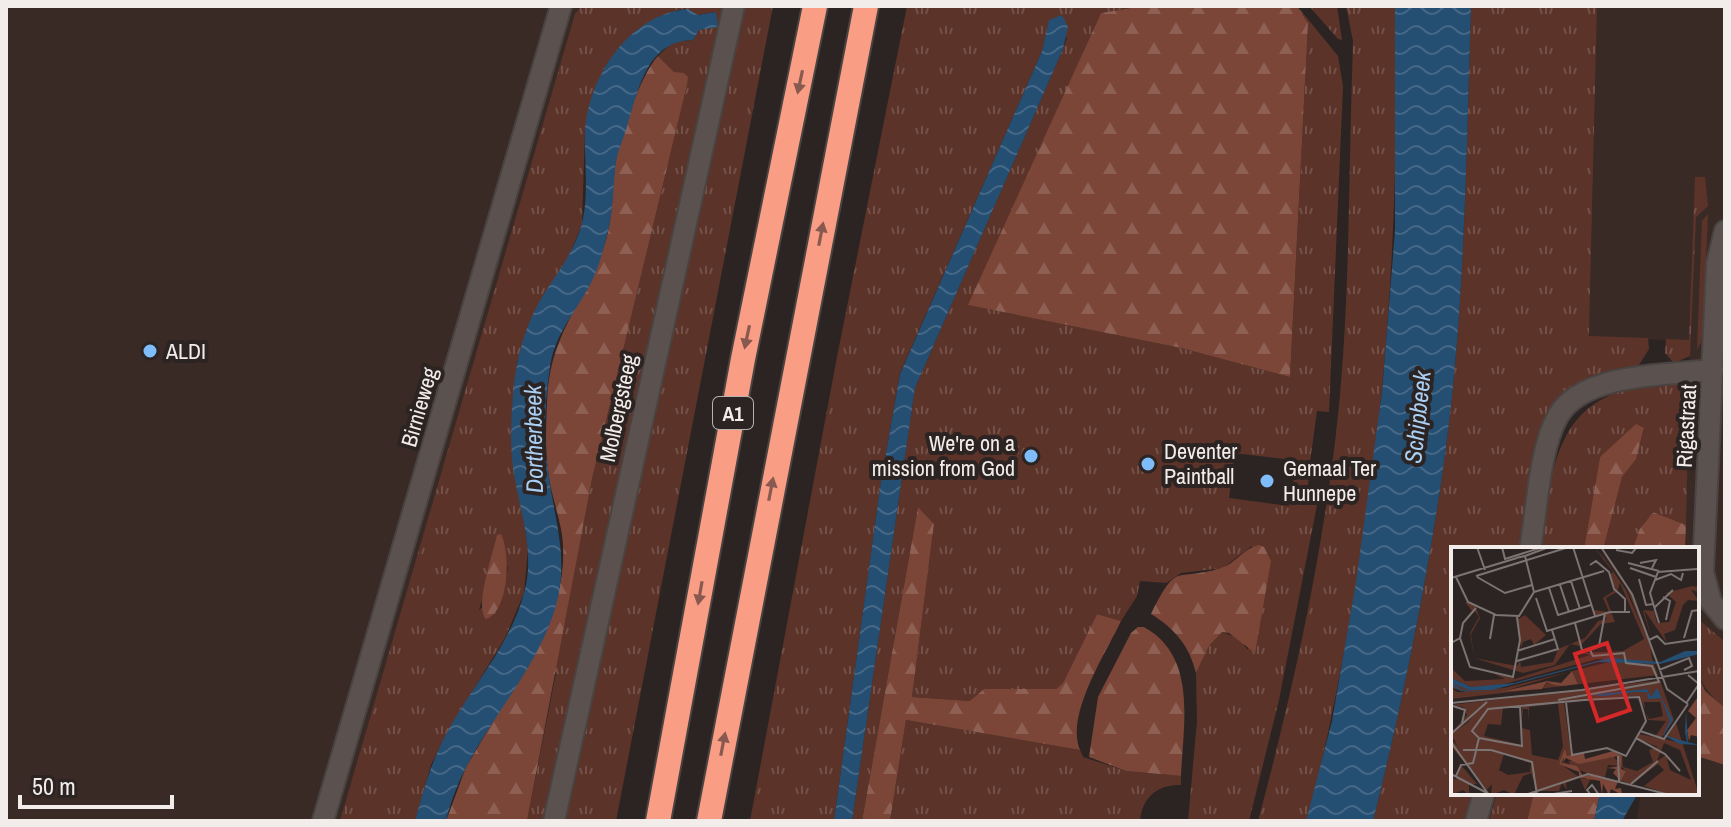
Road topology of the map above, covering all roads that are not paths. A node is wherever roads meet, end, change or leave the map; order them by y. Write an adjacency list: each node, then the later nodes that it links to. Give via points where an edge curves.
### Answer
1 (561, 6): 10 (street, Birnieweg)
2 (734, 6): 11 (street, Molbergsteeg)
3 (815, 6): 12 (highway, A1, one-way to 12)
4 (866, 6): 13 (highway, A1, one-way to 4)
5 (1725, 231): 6 (street, Rigastraat, via 1717,264)
6 (1713, 370): 7 (street, via 1608,383 1565,407 1547,447); 8 (street, Rigastraat, via 1703,572 1711,602)
7 (1530, 547)
8 (1725, 619)
9 (1483, 795): 14 (street)
10 (323, 821)
11 (554, 821)
12 (658, 821)
13 (709, 821)
14 (1476, 821)

